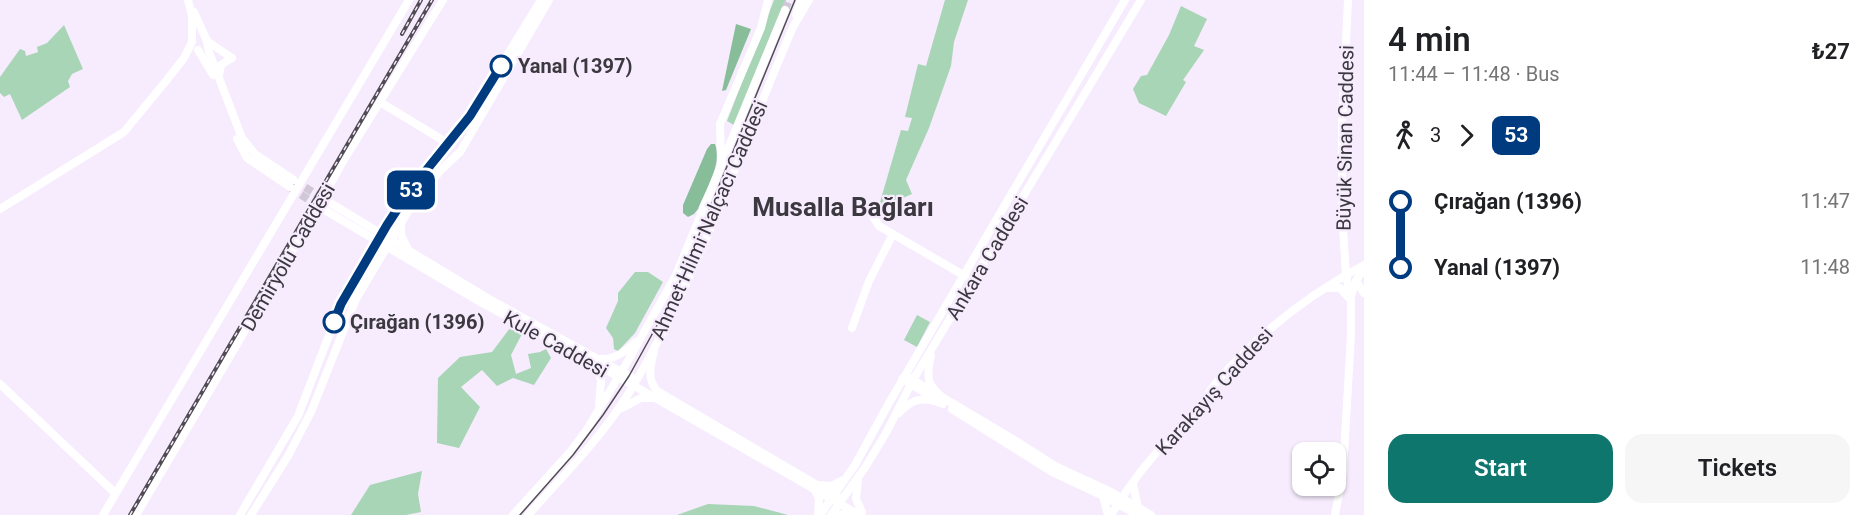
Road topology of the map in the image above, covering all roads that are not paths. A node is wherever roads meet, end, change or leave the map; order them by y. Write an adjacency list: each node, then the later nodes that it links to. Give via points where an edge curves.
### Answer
1 (409, 0): 56 (main road, Demiryolu Caddesi)
2 (443, 0): 19 (main road, Demiryolu Caddesi)
3 (541, 0): 20 (main road)
4 (549, 0): 26 (main road, via 460,152 426,186)
5 (768, 0): 13 (main road)
6 (773, 0): 13 (main road)
7 (805, 0): 40 (main road, Ahmet Hilmi Nalçacı Caddesi, via 706,238)
8 (1125, 0): 33 (main road, Ankara Caddesi)
9 (1142, 0): 41 (main road, Ankara Caddesi)
10 (1348, 0): 32 (main road, Büyük Sinan Caddesi, via 1342,124)
11 (190, 4): 14 (main road); 15 (main road)
12 (785, 10): 21 (main road, Ahmet Hilmi Nalçacı Caddesi)
13 (761, 28): 21 (main road, via 720,124)
14 (207, 43): 15 (main road, via 205,48); 15 (main road, via 197,35); 18 (main road); 18 (main road, via 232,58 220,65)
15 (195, 45): 16 (main road); 17 (main road)
16 (185, 57): 17 (main road, via 196,56); 23 (main road, via 124,132)
17 (205, 61): 18 (main road, via 248,158 292,184 248,147 238,132)
18 (219, 78)
19 (380, 102): 20 (main road); 63 (main road, Demiryolu Caddesi)
20 (449, 144): 28 (main road, via 408,193)
21 (719, 173): 39 (main road, Ahmet Hilmi Nalçacı Caddesi, via 676,275)
22 (327, 201): 28 (main road)
23 (0, 209)
24 (323, 209): 28 (main road)
25 (872, 215): 27 (main road, via 879,226)
26 (401, 223): 29 (main road); 30 (main road, via 401,234)
27 (893, 234): 33 (main road); 38 (main road, via 869,281)
28 (379, 238): 29 (main road); 64 (main road, via 341,304 297,416)
29 (388, 244): 30 (main road, Kule Caddesi); 42 (main road, Kule Caddesi, via 482,303); 65 (main road, via 356,298 302,430)
30 (410, 253): 42 (main road, Kule Caddesi)
31 (1364, 267): 32 (main road, Karakayış Caddesi); 34 (main road)
32 (1346, 275): 35 (main road, Karakayış Caddesi); 37 (main road, Büyük Sinan Caddesi)
33 (965, 276): 44 (main road, Ankara Caddesi)
34 (1356, 281): 36 (main road); 37 (main road)
35 (1328, 288): 37 (main road, via 1340,288); 54 (main road, Karakayış Caddesi, via 1269,329 1245,353 1213,386 1191,423 1173,435)
36 (1364, 293)
37 (1351, 300): 73 (main road, via 1343,472)
38 (852, 328)
39 (643, 333): 42 (main road, via 622,354); 43 (main road, Ahmet Hilmi Nalçacı Caddesi)
40 (656, 342): 45 (main road, Ahmet Hilmi Nalçacı Caddesi); 55 (main road, via 650,374 657,391)
41 (933, 347): 44 (main road, Ankara Caddesi); 48 (main road, via 928,381)
42 (597, 362): 43 (main road, Kule Caddesi); 49 (main road, via 601,386)
43 (620, 375): 45 (main road, Kule Caddesi); 49 (main road, Ahmet Hilmi Nalçacı Caddesi)
44 (908, 380): 48 (main road); 51 (main road, Ankara Caddesi); 52 (main road, Ankara Caddesi)
45 (634, 383): 47 (main road, Kule Caddesi); 50 (main road, Ahmet Hilmi Nalçacı Caddesi)
46 (0, 384): 56 (main road)
47 (656, 398): 50 (main road, via 635,399); 55 (main road, Kule Caddesi)
48 (945, 403): 51 (main road, via 914,401 899,413); 57 (main road, via 1054,473); 59 (main road)
49 (598, 410): 66 (main road, Ahmet Hilmi Nalçacı Caddesi, via 571,451)
50 (612, 416): 67 (main road, Ahmet Hilmi Nalçacı Caddesi)
51 (886, 433): 53 (main road, Ankara Caddesi)
52 (849, 476): 55 (main road, via 831,486); 58 (main road, Ankara Caddesi)
53 (858, 479): 58 (main road, Ankara Caddesi); 61 (main road, via 856,499)
54 (1133, 484): 59 (main road, Karakayış Caddesi); 60 (main road)
55 (816, 488): 58 (main road); 68 (main road)
56 (115, 493): 62 (main road, Demiryolu Caddesi)
57 (1103, 496): 59 (main road); 71 (main road)
58 (837, 500): 61 (main road); 68 (main road, Ankara Caddesi); 69 (main road, Ankara Caddesi)
59 (1119, 500): 60 (main road); 71 (main road, Karakayış Caddesi)
60 (1138, 511): 72 (main road)
61 (860, 513): 70 (main road)
62 (103, 515)
63 (136, 515)
64 (240, 515)
65 (251, 515)
66 (513, 515)
67 (528, 515)
68 (819, 515)
69 (831, 515)
70 (839, 515)
71 (1109, 515)
72 (1151, 515)
73 (1335, 515)

